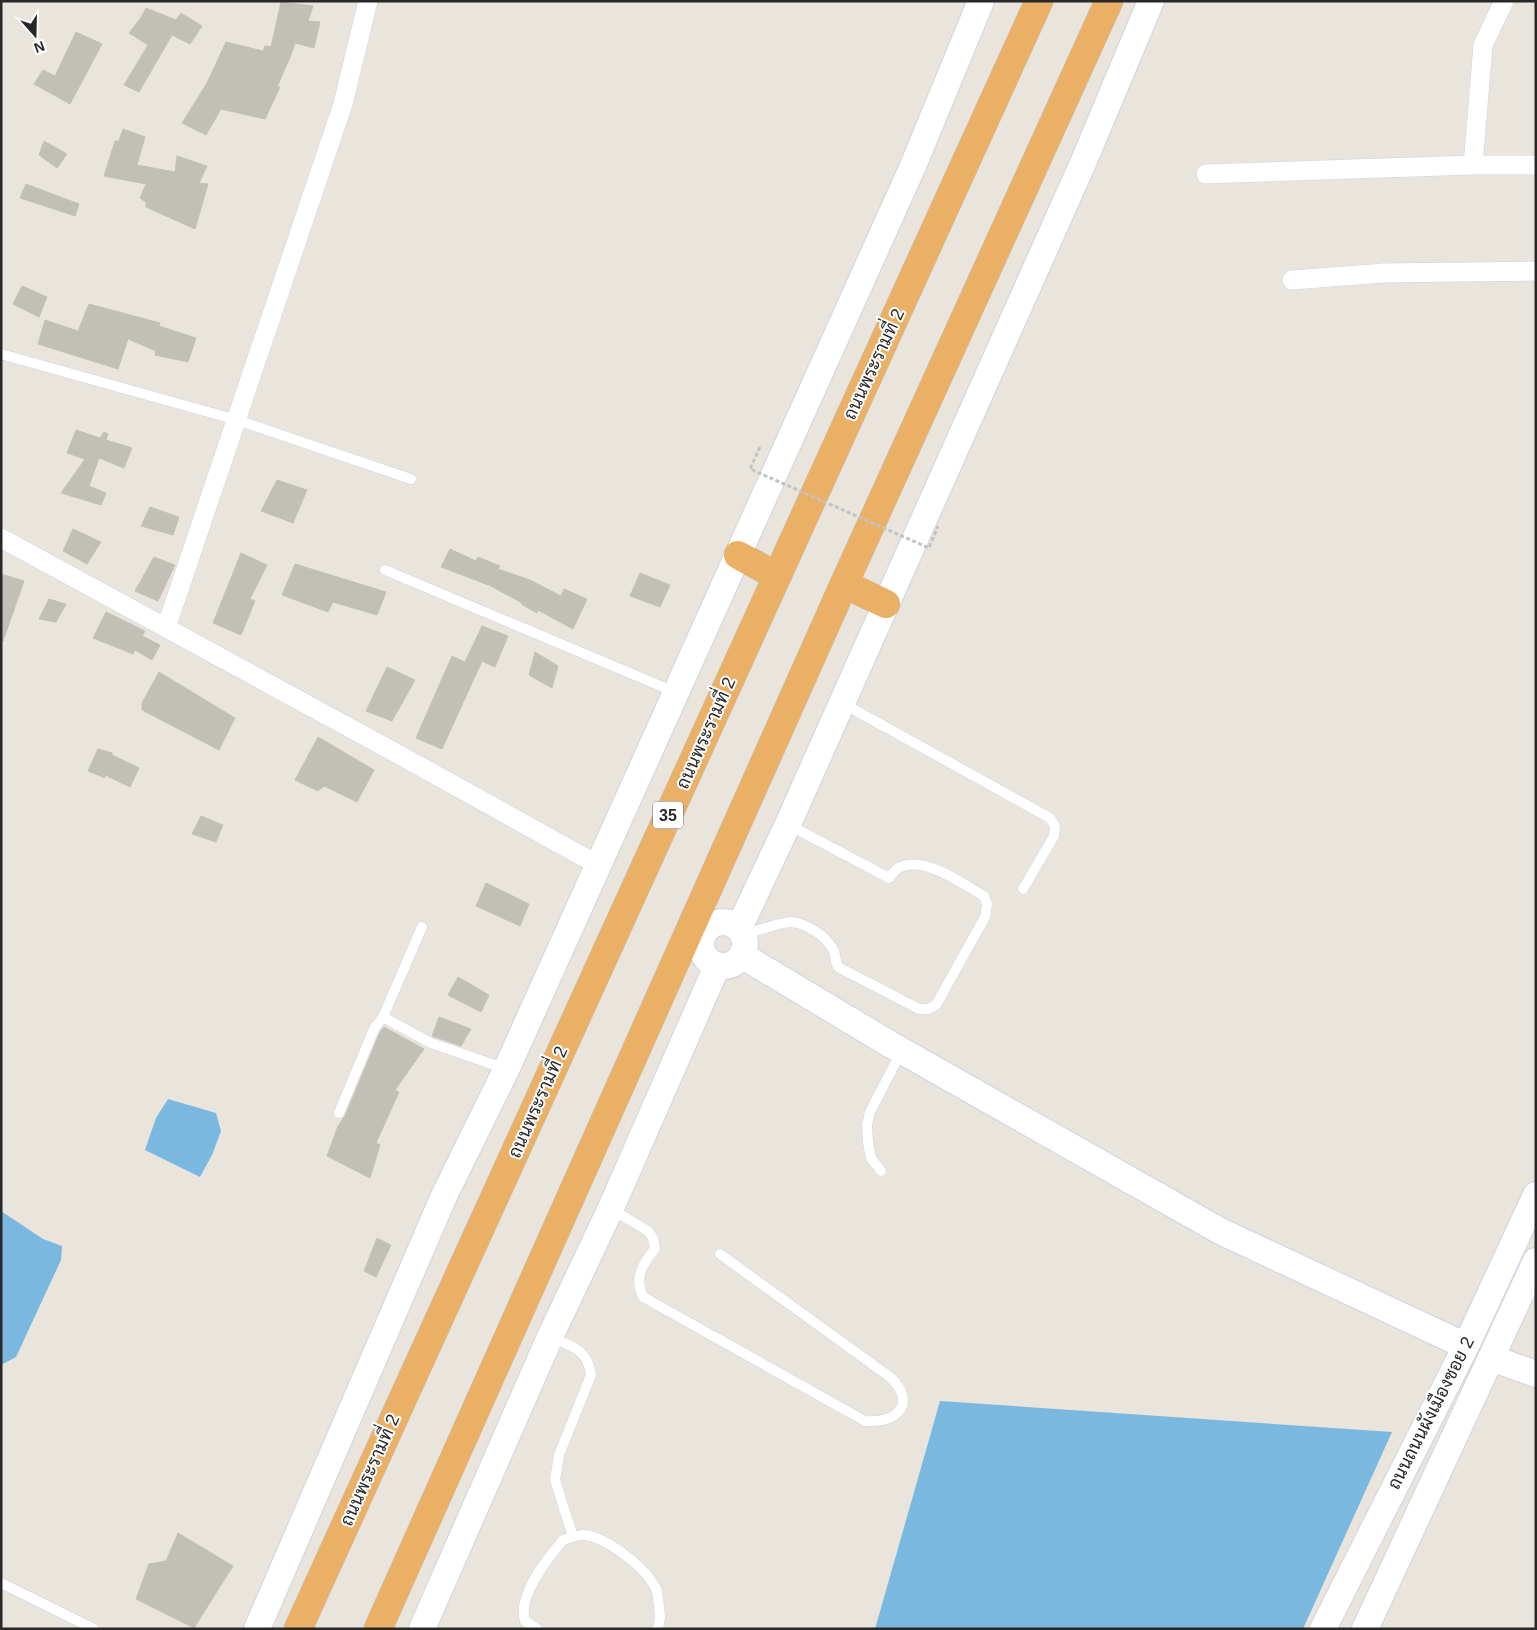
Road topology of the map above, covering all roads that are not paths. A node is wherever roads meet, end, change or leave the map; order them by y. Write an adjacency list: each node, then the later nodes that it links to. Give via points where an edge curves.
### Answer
1 (368, 1): 13 (street, via 343,104)
2 (981, 1): 16 (main road, 35, via 913,166)
3 (1039, 1): 18 (highway, ถนนพระรามที่ 2 / 35)
4 (1109, 1): 19 (highway)
5 (1151, 1): 20 (main road)
6 (1504, 1): 7 (street, via 1484,45)
7 (1473, 165): 8 (street); 9 (street)
8 (1536, 166)
9 (1206, 174)
10 (1536, 271): 11 (street, via 1384,273)
11 (1292, 280)
12 (1, 354): 13 (lane)
13 (237, 420): 14 (lane); 21 (street)
14 (410, 479)
15 (1, 538): 21 (street)
16 (738, 556): 18 (highway); 22 (main road, 35)
17 (385, 570): 22 (lane)
18 (777, 576): 48 (highway, ถนนพระรามที่ 2 / 35)
19 (844, 584): 20 (highway); 28 (highway)
20 (886, 604): 23 (main road)
21 (166, 628): 25 (street)
22 (676, 693): 25 (main road, 35)
23 (842, 703): 24 (main road); 26 (lane, via 1050,818 1056,826 1054,836)
24 (788, 824): 29 (main road); 29 (lane, via 889,878 906,865 933,868 984,896 987,904 985,917 936,1005 918,1009 838,967 826,938 792,922)
25 (598, 865): 33 (main road, 35)
26 (1023, 889)
27 (422, 927): 31 (lane)
28 (695, 938): 29 (main road, via 719,922 726,922); 30 (main road, via 705,957); 49 (highway)
29 (742, 940): 30 (main road, via 731,965); 32 (main road)
30 (717, 966): 37 (main road)
31 (383, 1017): 33 (lane, via 431,1043); 34 (lane, via 374,1030)
32 (902, 1051): 35 (lane, via 870,1112 868,1142 871,1158); 41 (main road, via 1220,1231)
33 (506, 1070): 47 (main road, 35, via 444,1196)
34 (339, 1113)
35 (881, 1171)
36 (1536, 1195): 41 (main road, ถนนถนนผังเมืองซอย 2)
37 (610, 1208): 38 (lane, via 654,1238 655,1249 638,1277 643,1296 865,1421 892,1418 901,1410 902,1391 890,1377); 40 (main road)
38 (720, 1254)
39 (1536, 1262): 42 (main road, ถนนถนนผังเมืองซอย 2)
40 (550, 1337): 44 (lane, via 582,1352 589,1363 591,1375 559,1455 556,1480); 50 (main road)
41 (1466, 1346): 53 (main road, ถนนถนนผังเมืองซอย 2)
42 (1491, 1358): 43 (main road); 54 (main road, ถนนถนนผังเมืองซอย 2)
43 (1536, 1374)
44 (573, 1537): 51 (lane, via 563,1540 531,1585 522,1612 524,1621); 52 (lane, via 583,1534 597,1538 644,1571 657,1591 660,1625)
45 (1, 1582): 46 (lane)
46 (94, 1629)
47 (257, 1629)
48 (298, 1629)
49 (378, 1629)
50 (422, 1629)
51 (537, 1629)
52 (657, 1629)
53 (1323, 1629)
54 (1365, 1629)

